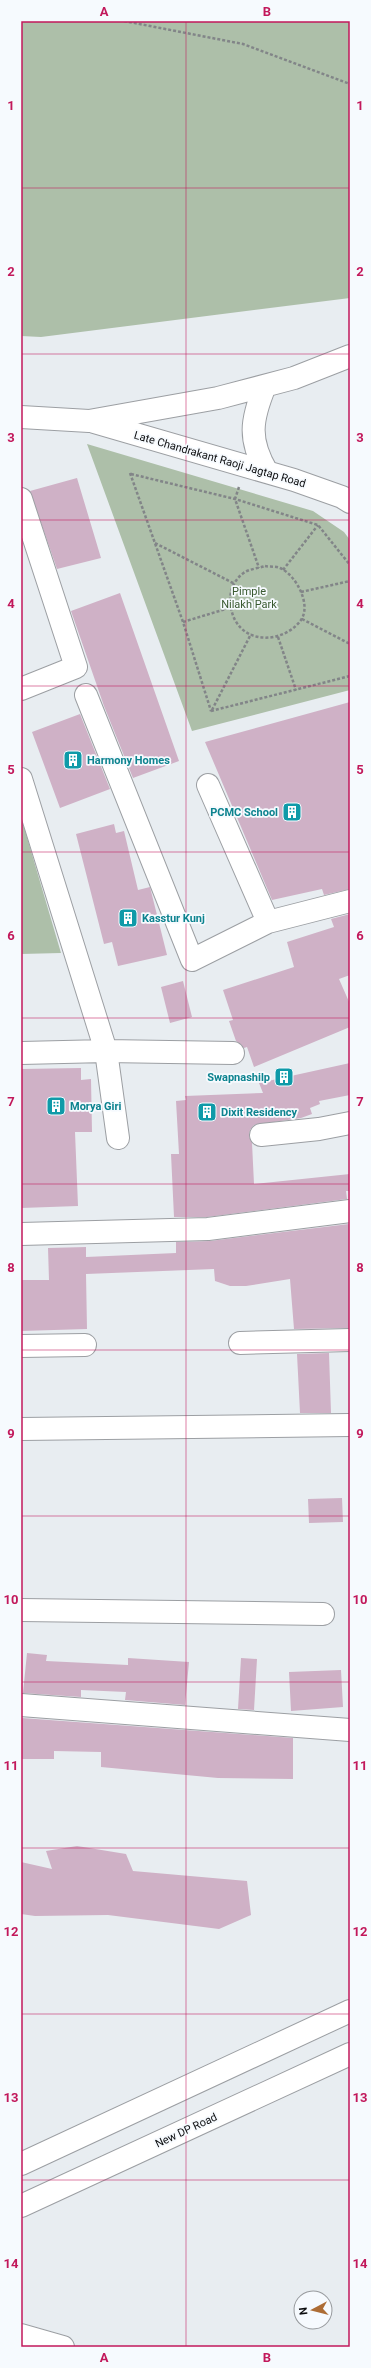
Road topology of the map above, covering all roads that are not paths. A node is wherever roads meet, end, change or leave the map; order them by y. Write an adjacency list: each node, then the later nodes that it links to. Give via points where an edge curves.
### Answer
1 (350, 356): 2 (street, via 294,378)
2 (265, 386): 4 (street, via 218,398); 5 (street, via 258,402 253,429 256,454)
3 (21, 417): 4 (street)
4 (89, 421): 5 (street, Late Chandrakant Raoji Jagtap Road)
5 (267, 472): 7 (street, Late Chandrakant Raoji Jagtap Road)
6 (21, 499): 8 (street, via 76,667)
7 (350, 502)
8 (21, 689)
9 (86, 695): 13 (street, via 192,960)
10 (21, 779): 14 (street)
11 (208, 785): 13 (street)
12 (350, 901): 13 (street)
13 (268, 922)
14 (106, 1051): 15 (street); 16 (street); 19 (street)
15 (21, 1053)
16 (233, 1053)
17 (350, 1123): 18 (street)
18 (261, 1135)
19 (118, 1138)
20 (350, 1211): 21 (street, via 208,1229)
21 (21, 1234)
22 (350, 1340): 23 (street)
23 (240, 1343)
24 (85, 1345): 25 (street)
25 (21, 1346)
26 (350, 1425): 27 (street)
27 (21, 1429)
28 (21, 1610): 29 (street)
29 (322, 1614)
30 (21, 1705): 31 (street)
31 (350, 1730)
32 (350, 2011): 34 (street)
33 (350, 2054): 35 (street, New DP Road)
34 (21, 2164)
35 (21, 2206)
36 (21, 2335): 37 (street)
37 (63, 2347)

